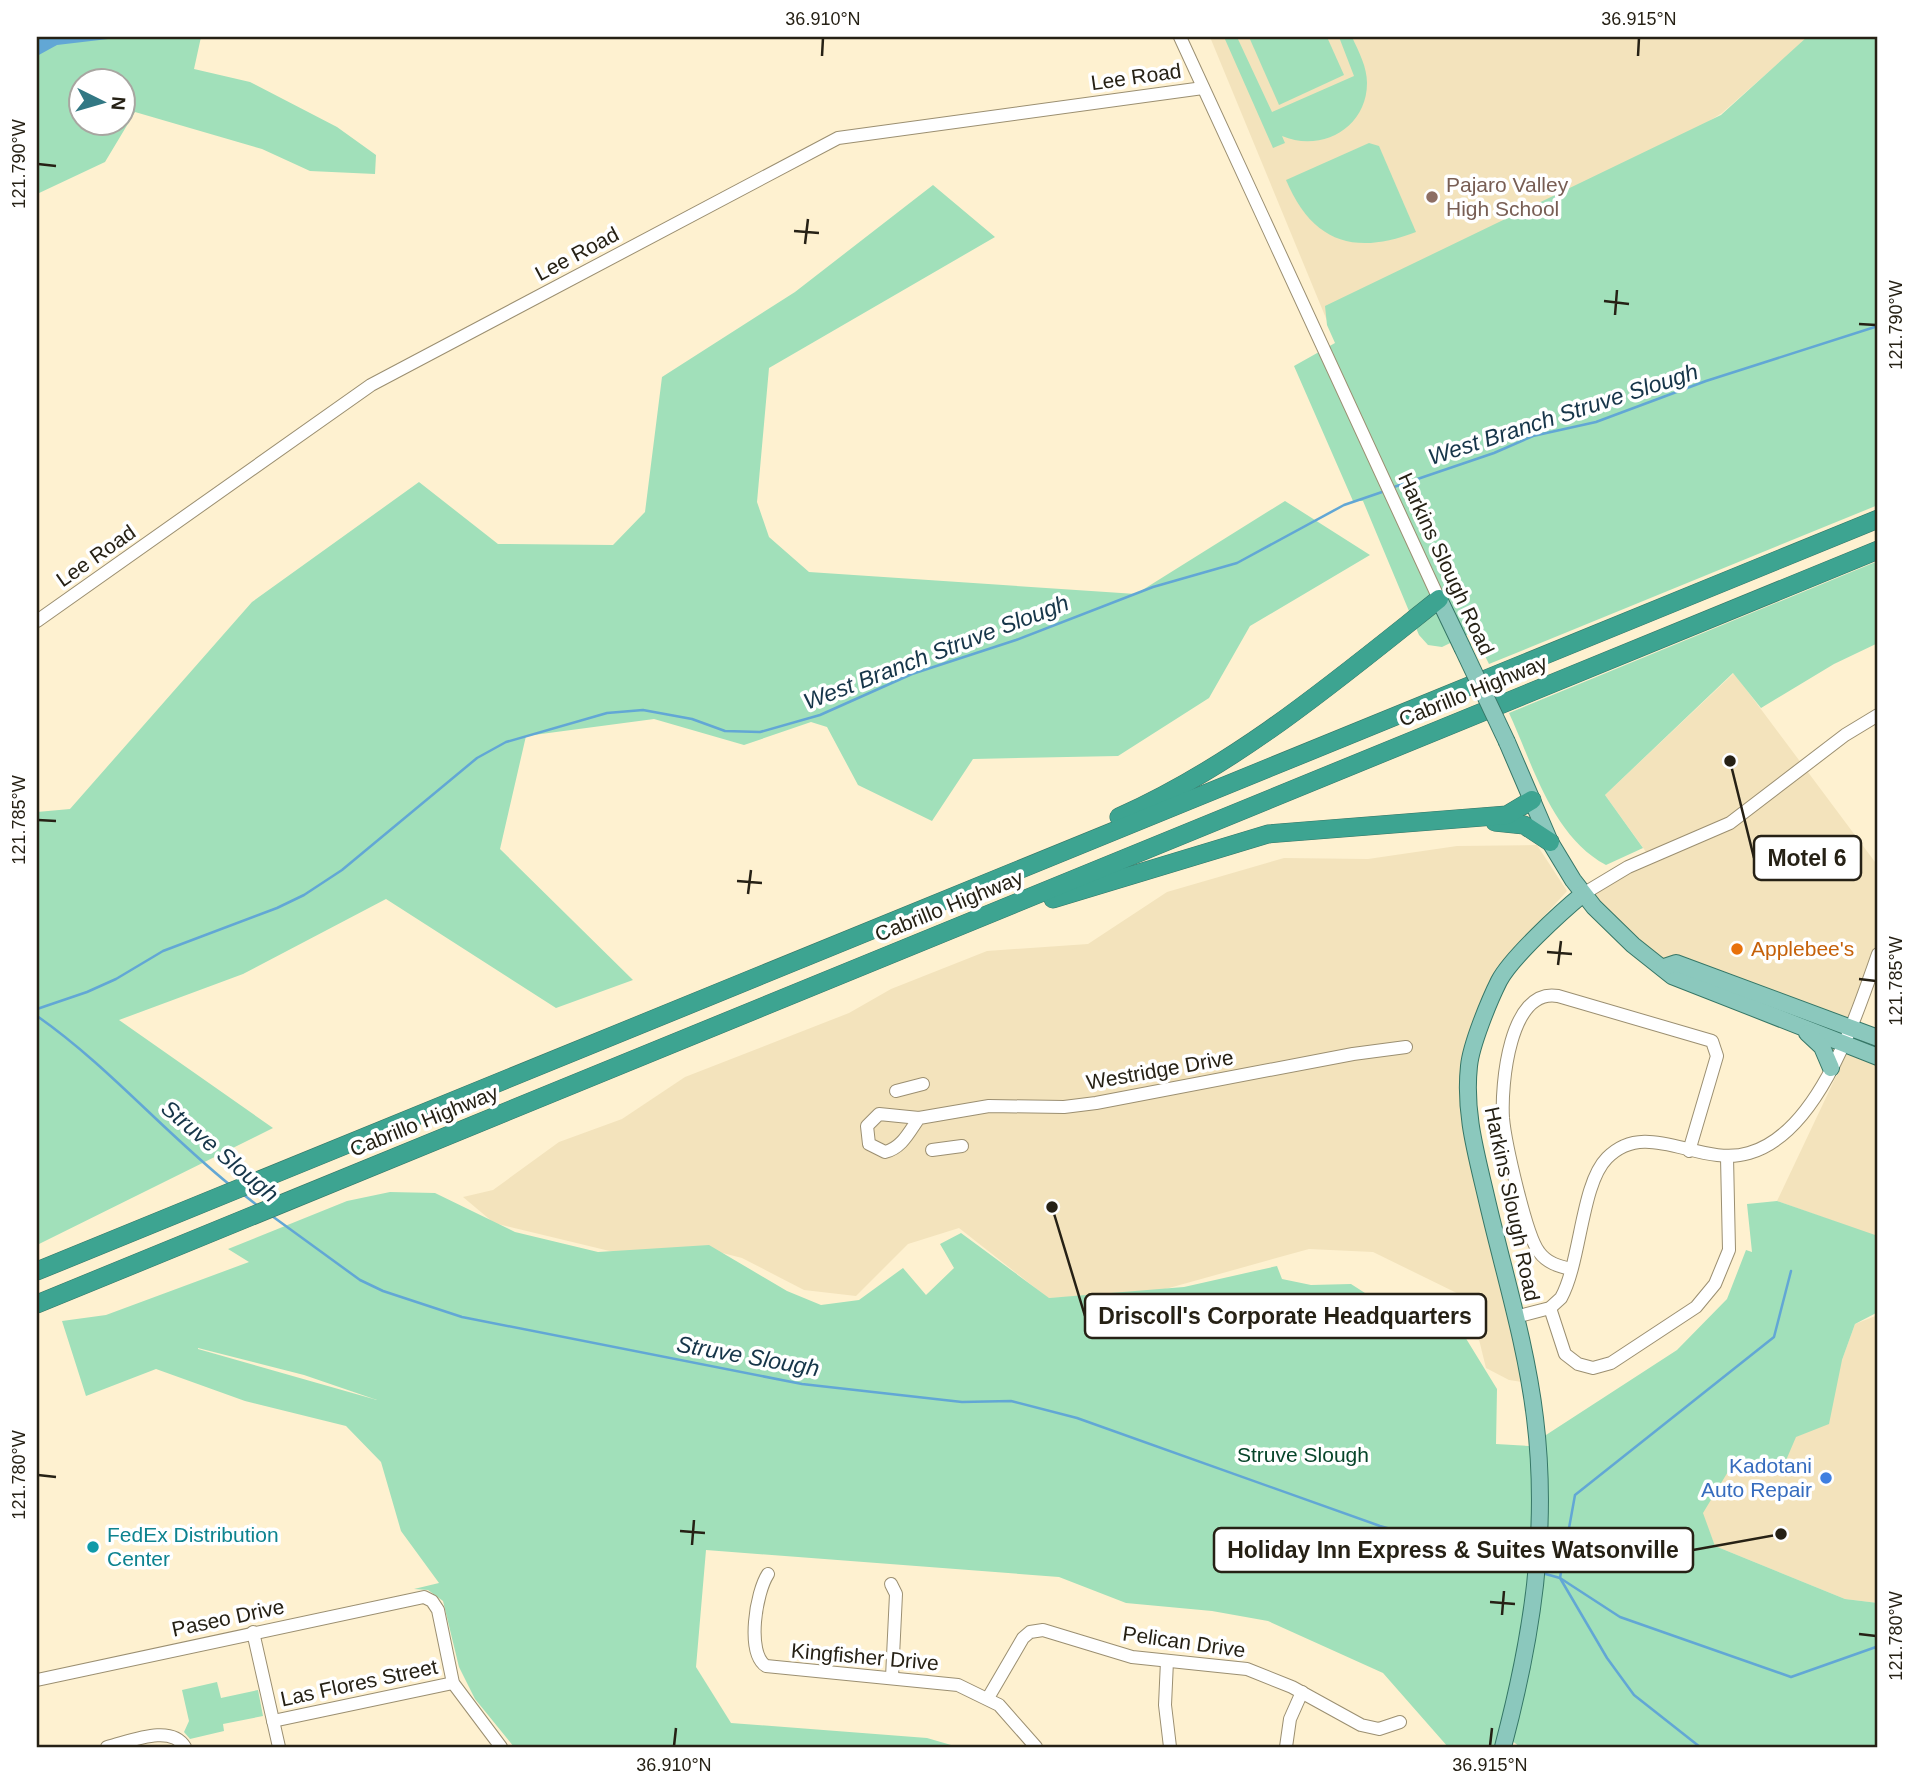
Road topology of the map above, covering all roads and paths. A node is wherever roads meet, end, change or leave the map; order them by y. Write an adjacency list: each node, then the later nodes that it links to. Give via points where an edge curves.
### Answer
1 (1180, 37): 2 (street, Harkins Slough Road)
2 (1203, 88): 5 (street, Harkins Slough Road); 6 (street, Lee Road, via 838,138 371,385)
3 (1878, 519): 11 (highway, Cabrillo Highway)
4 (1878, 550): 13 (highway, Cabrillo Highway)
5 (1439, 599): 8 (main road, Harkins Slough Road, bridge); 11 (highway, via 1224,763 1047,849)
6 (37, 621)
7 (1878, 715): 12 (street, via 1730,823 1628,867)
8 (1532, 800): 9 (highway, via 1507,816); 10 (main road, Harkins Slough Road)
9 (1386, 827): 10 (highway, via 1504,822 1524,825); 13 (highway, via 1255,837)
10 (1550, 842): 12 (main road, Harkins Slough Road)
11 (993, 881): 31 (highway, Cabrillo Highway)
12 (1583, 894): 15 (main road, via 1633,945); 34 (main road, Harkins Slough Road, via 1500,980 1469,1064 1468,1118)
13 (966, 924): 32 (highway, Cabrillo Highway)
14 (1878, 954): 17 (street)
15 (1664, 967): 16 (main road, via 1672,976); 17 (main road, via 1676,964)
16 (1801, 1026): 19 (main road); 22 (main road, via 1822,1047)
17 (1849, 1027): 18 (main road); 19 (street)
18 (1878, 1038)
19 (1843, 1043): 21 (main road); 22 (street)
20 (1406, 1047): 25 (street, Westridge Drive, via 1096,1103 989,1106)
21 (1878, 1057)
22 (1831, 1068): 29 (street, via 1815,1099 1789,1128 1754,1152)
23 (923, 1084): 24 (street)
24 (896, 1091)
25 (919, 1118)
26 (962, 1146): 27 (street)
27 (932, 1150)
28 (1689, 1151): 29 (street); 30 (street, via 1640,1141 1609,1156 1597,1174); 30 (street, via 1717,1056 1714,1043 1558,996 1543,995 1531,1003 1506,1065 1505,1130 1534,1243 1547,1261)
29 (1727, 1157): 33 (street, via 1729,1250 1716,1284 1696,1307 1611,1363 1593,1368 1577,1364 1565,1354)
30 (1571, 1269): 33 (street, via 1563,1294)
31 (37, 1271)
32 (37, 1304)
33 (1550, 1308): 34 (street)
34 (1515, 1317): 53 (main road, Harkins Slough Road, via 1535,1418 1541,1491 1538,1566 1525,1664)
35 (768, 1574): 39 (street, Kingfisher Drive, via 760,1586 754,1645 761,1663)
36 (891, 1584): 39 (street, via 896,1594)
37 (254, 1632): 40 (street, Paseo Drive); 41 (street, Paseo Drive, via 413,1597 428,1598 438,1611); 44 (street)
38 (1167, 1661): 42 (street, Pelican Drive, via 1247,1669); 43 (street, Pelican Drive, via 1115,1653 1039,1629 1023,1638); 51 (street, via 1165,1705)
39 (891, 1677): 43 (street, Kingfisher Drive, via 947,1683)
40 (37, 1680)
41 (453, 1683): 44 (street, Las Flores Street); 49 (street)
42 (1302, 1692): 45 (street, Pelican Drive, via 1361,1725 1379,1728); 52 (street, via 1290,1719)
43 (988, 1698): 50 (street, Kingfisher Drive, via 1010,1715)
44 (273, 1721): 48 (street)
45 (1400, 1722)
46 (107, 1747): 47 (street, via 168,1734)
47 (185, 1747)
48 (279, 1747)
49 (501, 1747)
50 (1036, 1747)
51 (1170, 1747)
52 (1286, 1747)
53 (1503, 1747)

